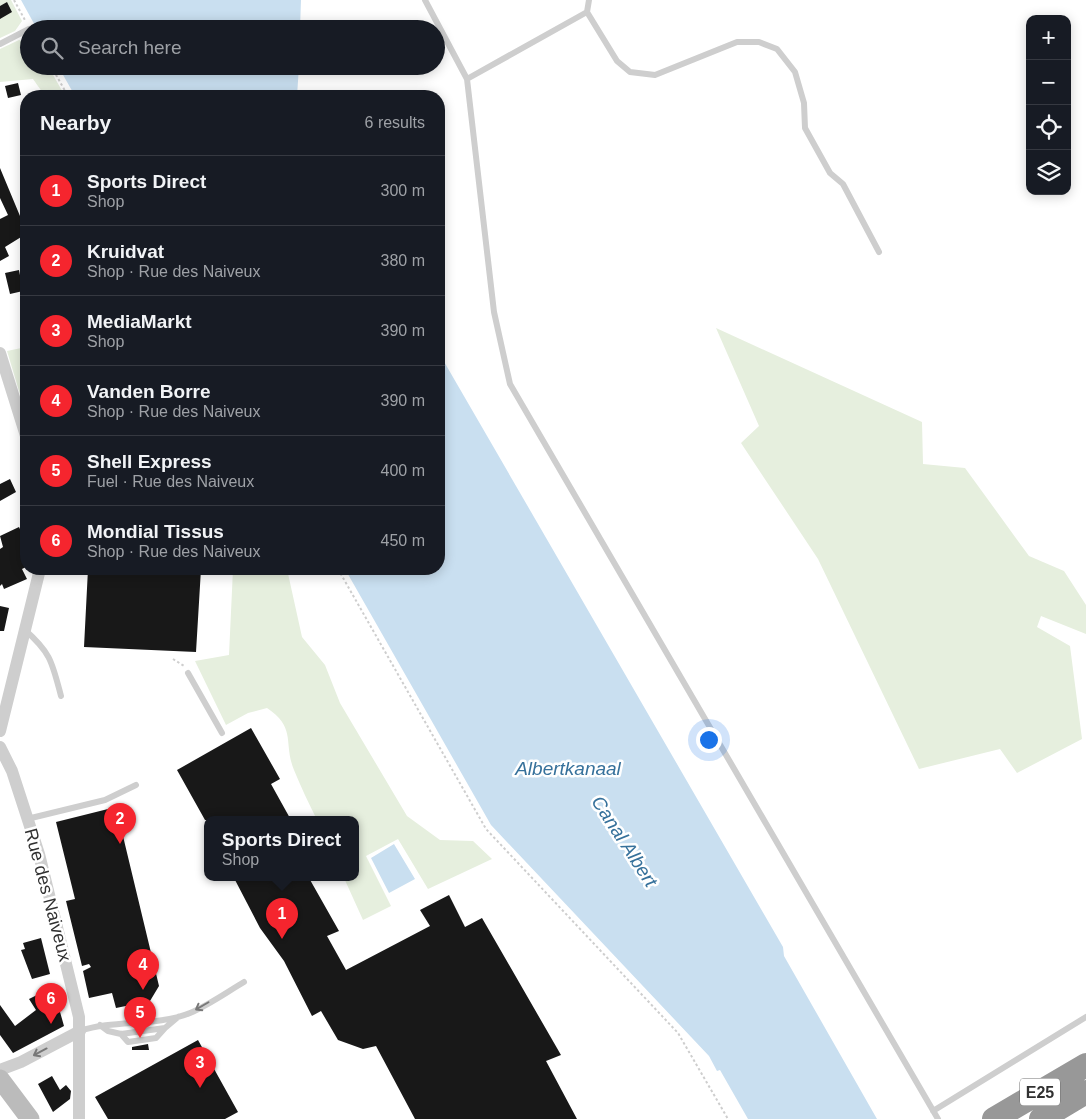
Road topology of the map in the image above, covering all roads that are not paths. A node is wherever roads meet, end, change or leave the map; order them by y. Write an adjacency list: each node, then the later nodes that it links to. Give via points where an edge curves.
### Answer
1 (425, 0): 4 (lane)
2 (589, 0): 3 (lane)
3 (587, 12): 8 (lane); 9 (lane, via 617,62 630,72 655,75 737,42 759,42 777,49 795,72 804,104 805,128 830,173 843,184)
4 (435, 20)
5 (20, 34): 7 (lane)
6 (445, 39): 8 (lane)
7 (0, 44)
8 (466, 79): 30 (lane, via 494,312 510,384)
9 (879, 252)
10 (0, 353): 11 (street)
11 (20, 418)
12 (39, 575): 13 (street)
13 (25, 630): 15 (lane, via 44,647); 16 (street)
14 (186, 670): 17 (lane)
15 (60, 696)
16 (0, 731)
17 (222, 733)
18 (0, 747): 20 (street, Rue des Naiveux, via 12,771)
19 (136, 785): 20 (lane, Rue des Naiveux, via 105,800)
20 (27, 819): 25 (street, Rue des Naiveux, via 47,885)
21 (244, 982): 22 (lane, one-way to 22, via 190,1013)
22 (178, 1016): 24 (lane); 24 (lane, via 165,1028 121,1034)
23 (1086, 1017): 30 (lane)
24 (100, 1025): 25 (lane)
25 (80, 1031): 27 (street, one-way to 27); 32 (street, Rue des Naiveux)
26 (1086, 1065): 34 (highway, E25)
27 (0, 1070)
28 (0, 1079): 31 (main road)
29 (1086, 1092): 35 (highway, E25)
30 (933, 1110): 33 (lane)
31 (30, 1119)
32 (79, 1119)
33 (938, 1119)
34 (994, 1119)
35 (1041, 1119)

